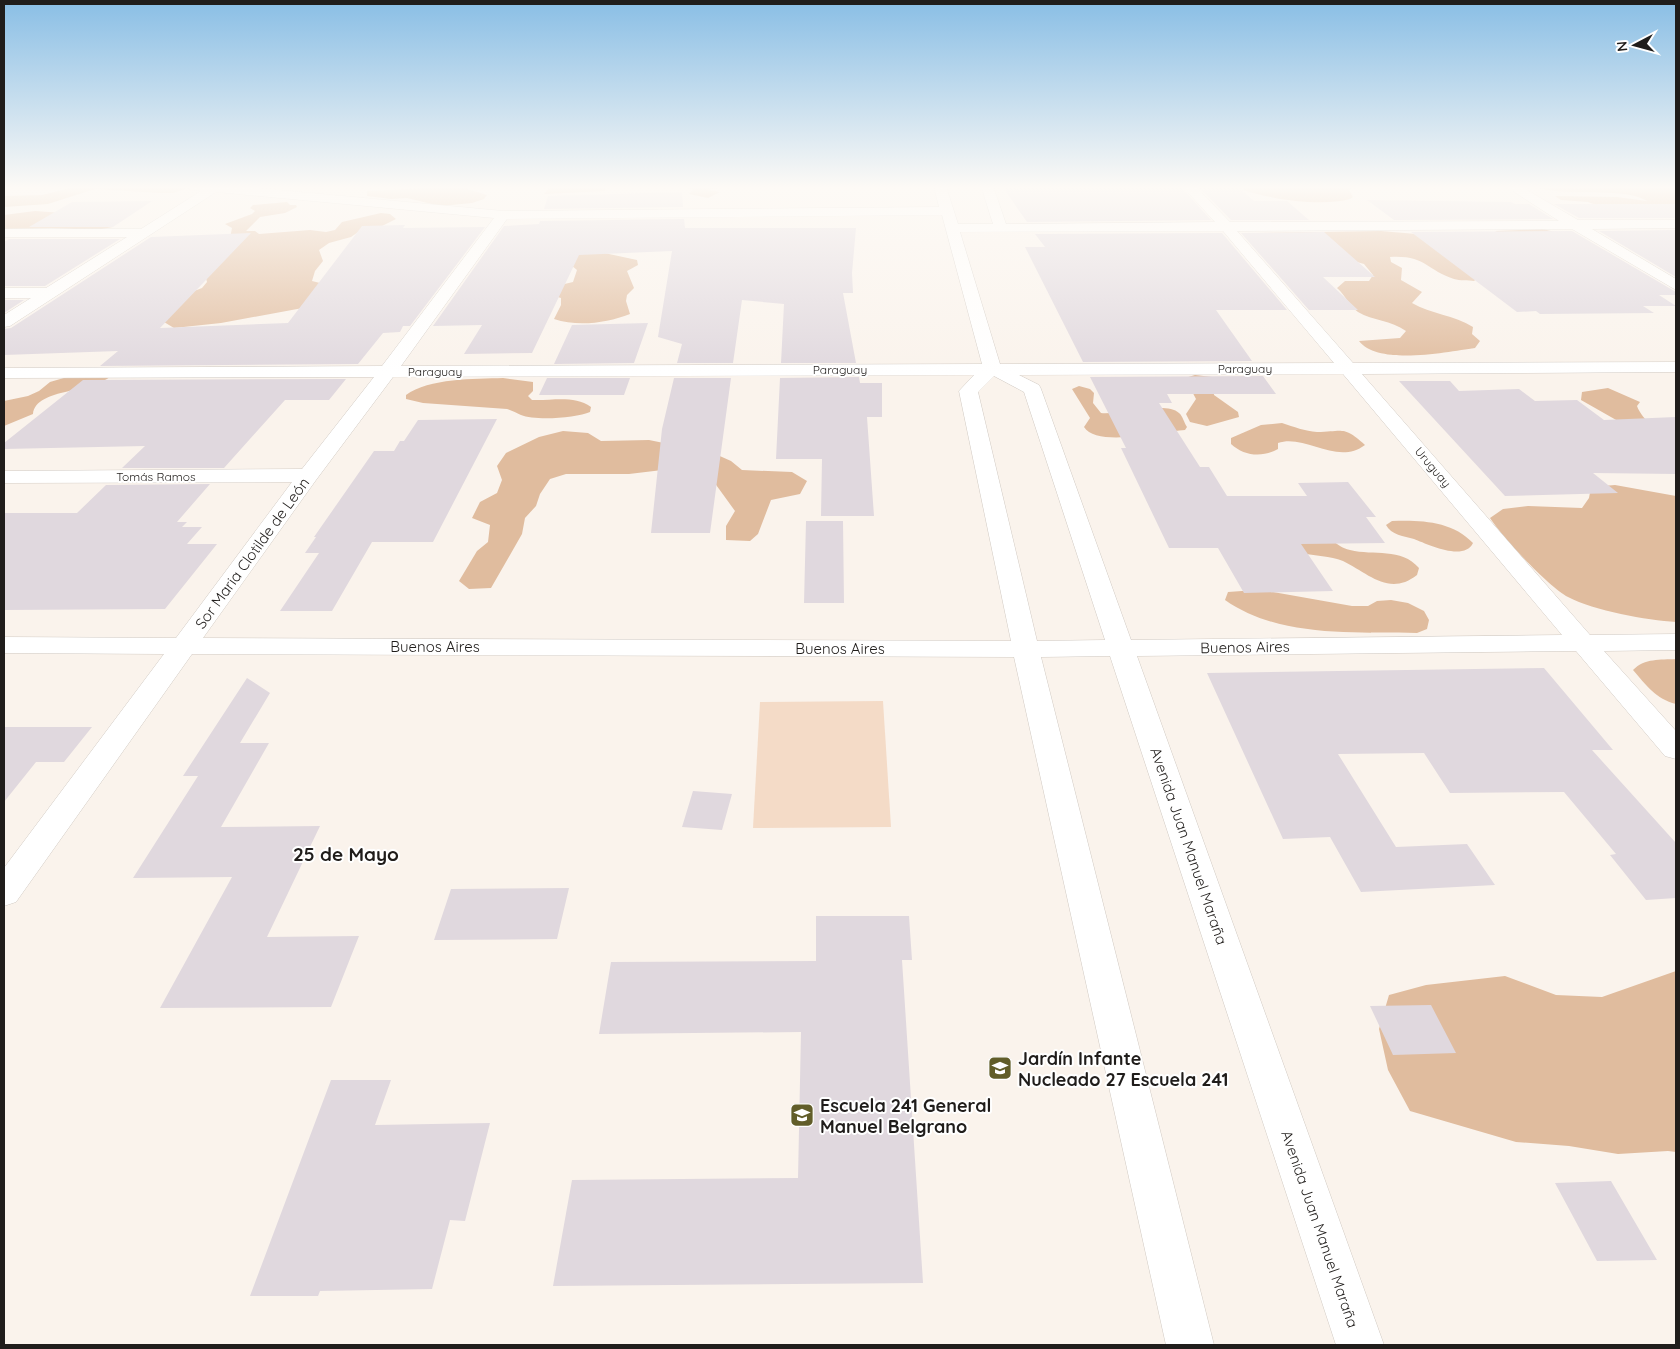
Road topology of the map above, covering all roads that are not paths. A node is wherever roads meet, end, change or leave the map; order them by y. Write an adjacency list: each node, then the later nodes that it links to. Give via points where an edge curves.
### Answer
1 (118, 249): 8 (street)
2 (478, 249): 13 (street, Sor Maria Clotilde de León)
3 (957, 249): 11 (street)
4 (1246, 249): 12 (street, Uruguay)
5 (1615, 249): 6 (street)
6 (1676, 285)
7 (4, 293): 8 (street)
8 (49, 293): 9 (street)
9 (4, 322)
10 (1676, 367): 12 (street, Paraguay)
11 (992, 368): 12 (street, Paraguay); 13 (street, Paraguay); 21 (street, Avenida Juan Manuel Maraña, via 1032,389); 22 (street, via 968,391)
12 (1347, 368): 18 (street, Uruguay)
13 (388, 371): 14 (street, Paraguay); 15 (street, Sor Maria Clotilde de León)
14 (4, 373)
15 (308, 475): 16 (street, Tomás Ramos); 20 (street, Sor Maria Clotilde de León)
16 (4, 476)
17 (1676, 642): 18 (street, Buenos Aires)
18 (1583, 643): 21 (street, Buenos Aires); 23 (street, Uruguay)
19 (4, 645): 20 (street, Buenos Aires)
20 (185, 645): 22 (street, Buenos Aires); 24 (street, Sor Maria Clotilde de León)
21 (1121, 648): 22 (street, Buenos Aires); 26 (street, Avenida Juan Manuel Maraña)
22 (1026, 649): 25 (street)
23 (1676, 749)
24 (4, 893)
25 (1190, 1345)
26 (1360, 1345)

